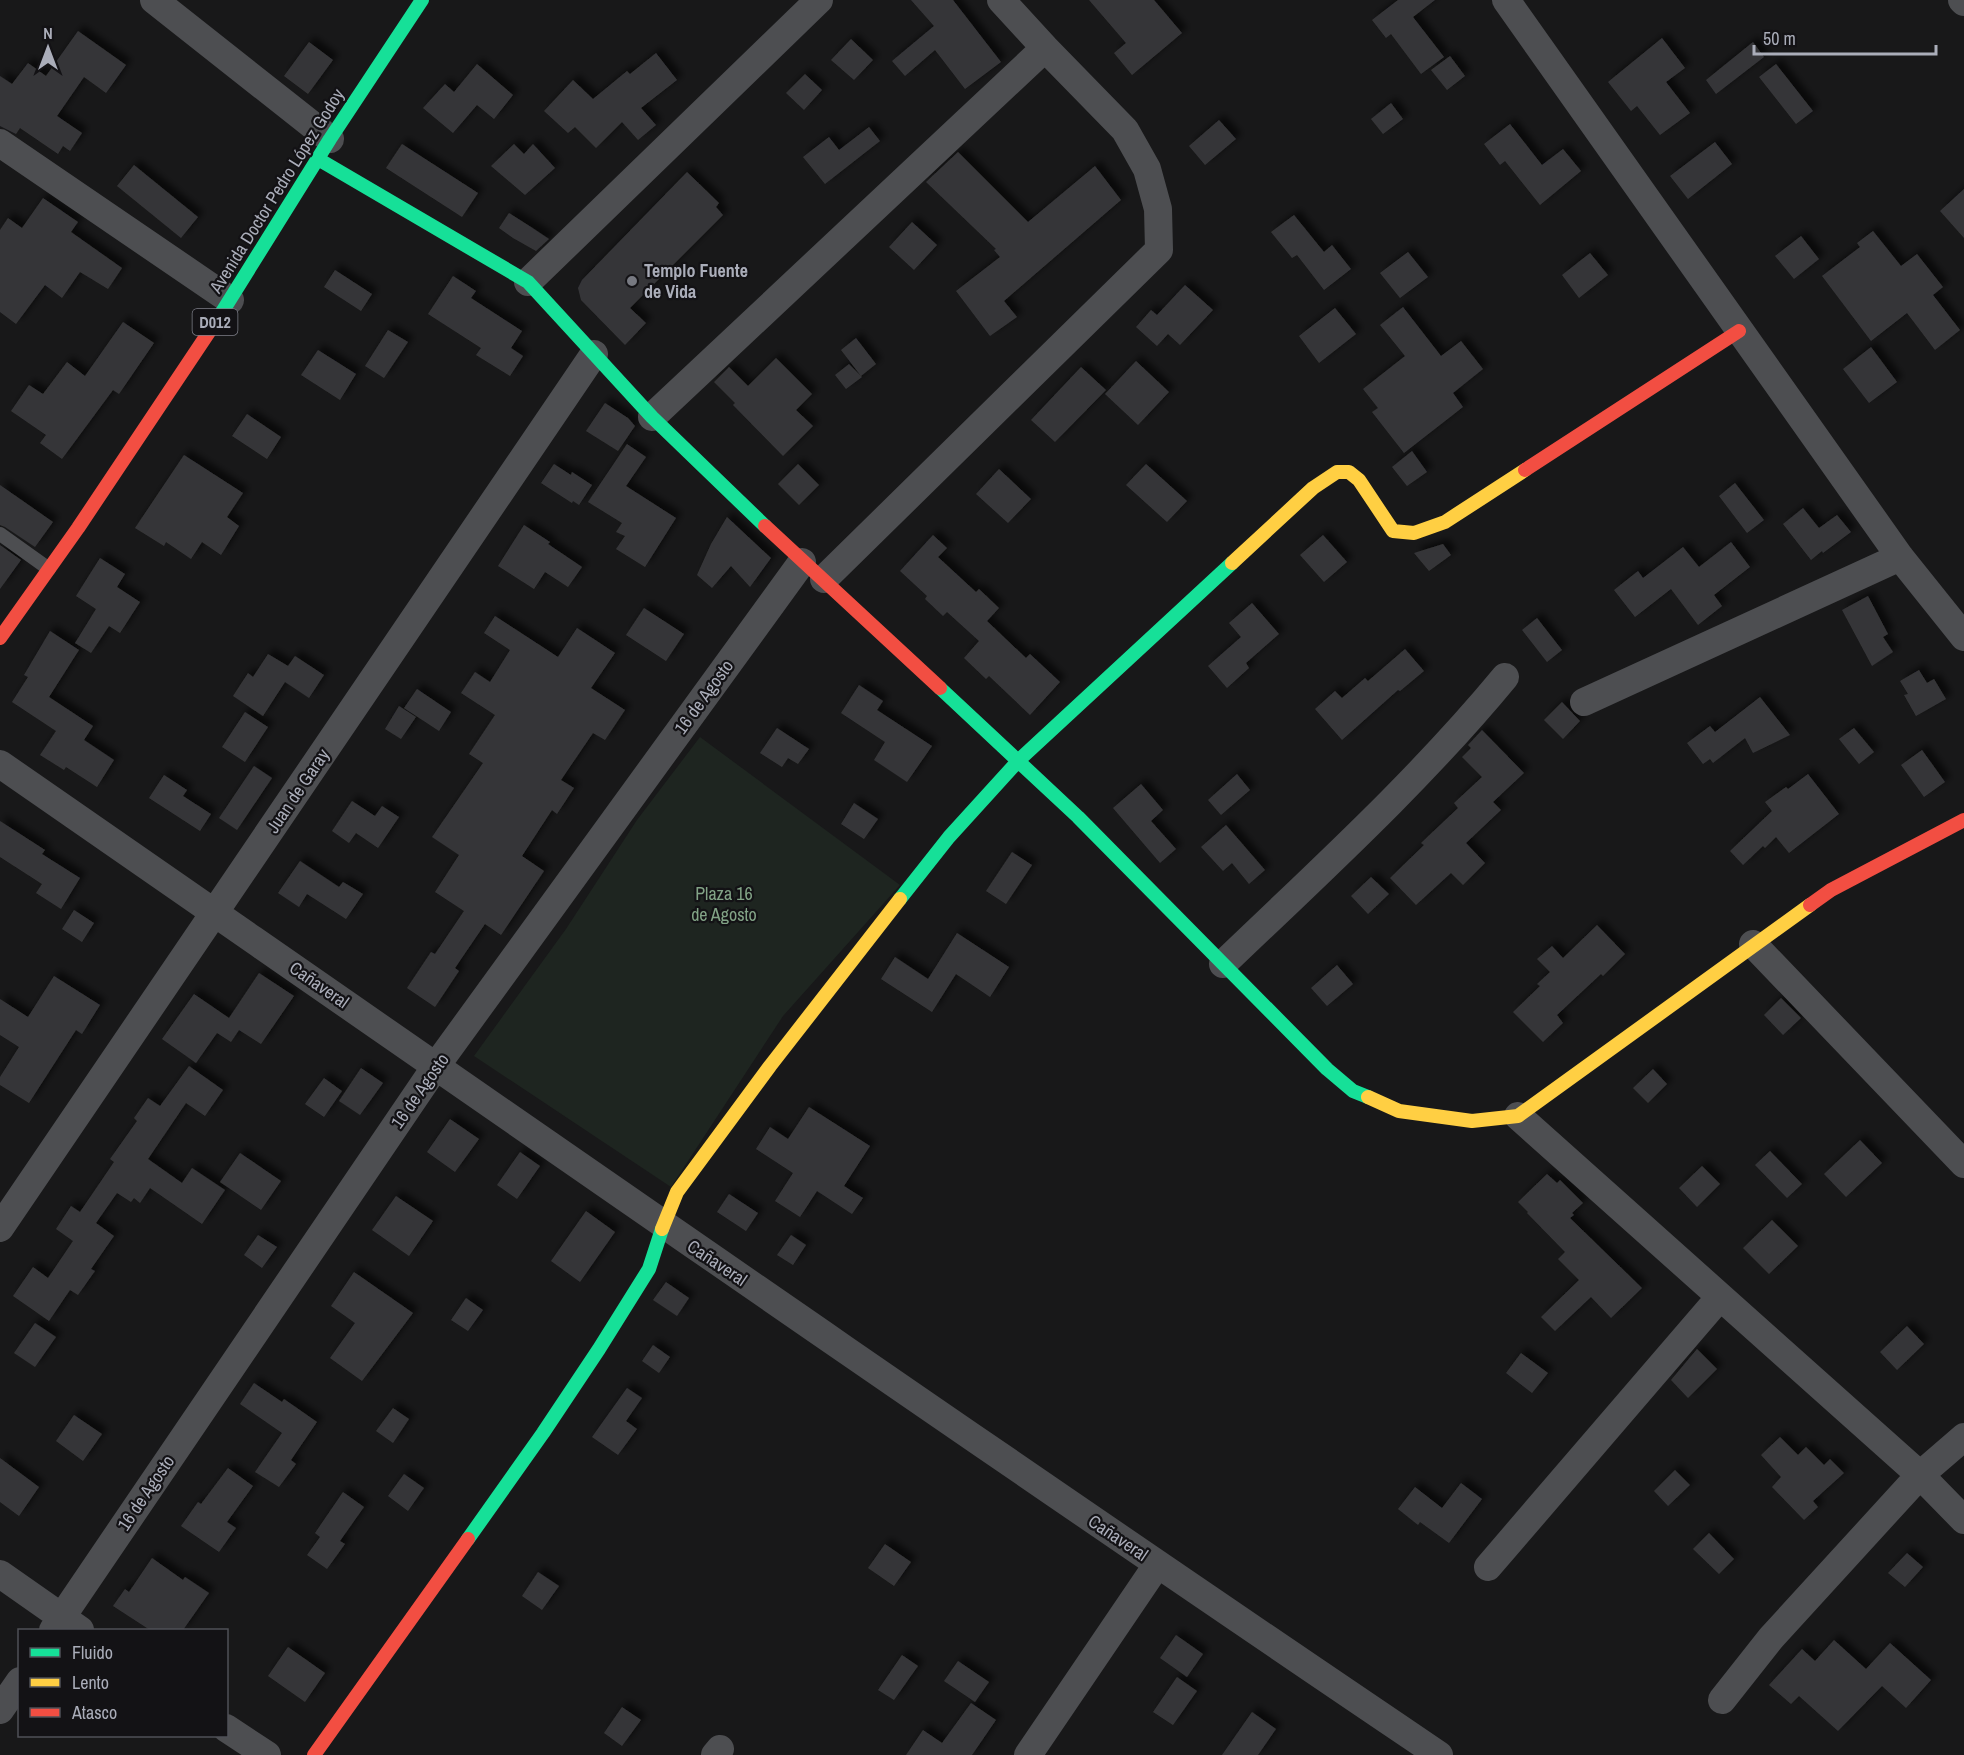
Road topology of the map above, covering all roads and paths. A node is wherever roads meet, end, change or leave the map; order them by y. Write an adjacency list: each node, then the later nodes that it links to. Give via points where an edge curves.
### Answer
1 (154, 0): 8 (street)
2 (422, 0): 8 (street, Avenida Doctor Pedro López Godoy / D012)
3 (819, 0): 9 (street)
4 (1001, 0): 6 (street, 16 de Agosto)
5 (1506, 0): 11 (street)
6 (1045, 48): 13 (street); 17 (street, 16 de Agosto, via 1125,130 1147,170 1158,208 1159,250)
7 (0, 143): 10 (street)
8 (324, 149): 9 (street); 10 (street, Avenida Doctor Pedro López Godoy / D012)
9 (528, 282): 12 (street)
10 (230, 300): 16 (street, Avenida Doctor Pedro López Godoy / D012)
11 (1739, 331): 15 (street); 22 (street, via 1445,522 1419,534 1393,531 1359,480 1349,472 1336,472 1313,488)
12 (594, 354): 13 (street); 25 (street, Juan de Garay)
13 (652, 417): 17 (street)
14 (0, 534): 16 (lane)
15 (1900, 556): 18 (street); 21 (street)
16 (49, 569): 19 (street, Avenida Doctor Pedro López Godoy / D012)
17 (813, 570): 22 (street); 28 (street, 16 de Agosto)
18 (1964, 637)
19 (0, 638)
20 (1505, 677): 27 (street, via 1397,796)
21 (1584, 702)
22 (1019, 760): 27 (street); 31 (street, via 949,837 770,1066 677,1192)
23 (0, 764): 25 (street, Cañaveral)
24 (1964, 820): 26 (street, via 1831,890)
25 (215, 913): 28 (street, Cañaveral); 32 (street, Juan de Garay)
26 (1753, 944): 29 (street); 30 (street)
27 (1223, 964): 29 (street, via 1353,1091 1399,1111 1472,1121)
28 (436, 1066): 31 (street, Cañaveral); 40 (street, 16 de Agosto)
29 (1518, 1116): 33 (street)
30 (1964, 1164)
31 (663, 1226): 37 (street, Cañaveral); 46 (street, via 649,1269 599,1349)
32 (0, 1228)
33 (1720, 1297): 35 (street); 38 (street)
34 (1964, 1437): 35 (street)
35 (1920, 1475): 36 (street); 42 (street, via 1771,1638)
36 (1964, 1520)
37 (1157, 1565): 47 (street); 48 (street, Cañaveral)
38 (1488, 1567)
39 (0, 1574): 40 (street)
40 (65, 1626)
41 (18, 1684): 43 (street)
42 (1722, 1700)
43 (0, 1710)
44 (228, 1729): 45 (street)
45 (267, 1755)
46 (314, 1755)
47 (1028, 1755)
48 (1439, 1755)

